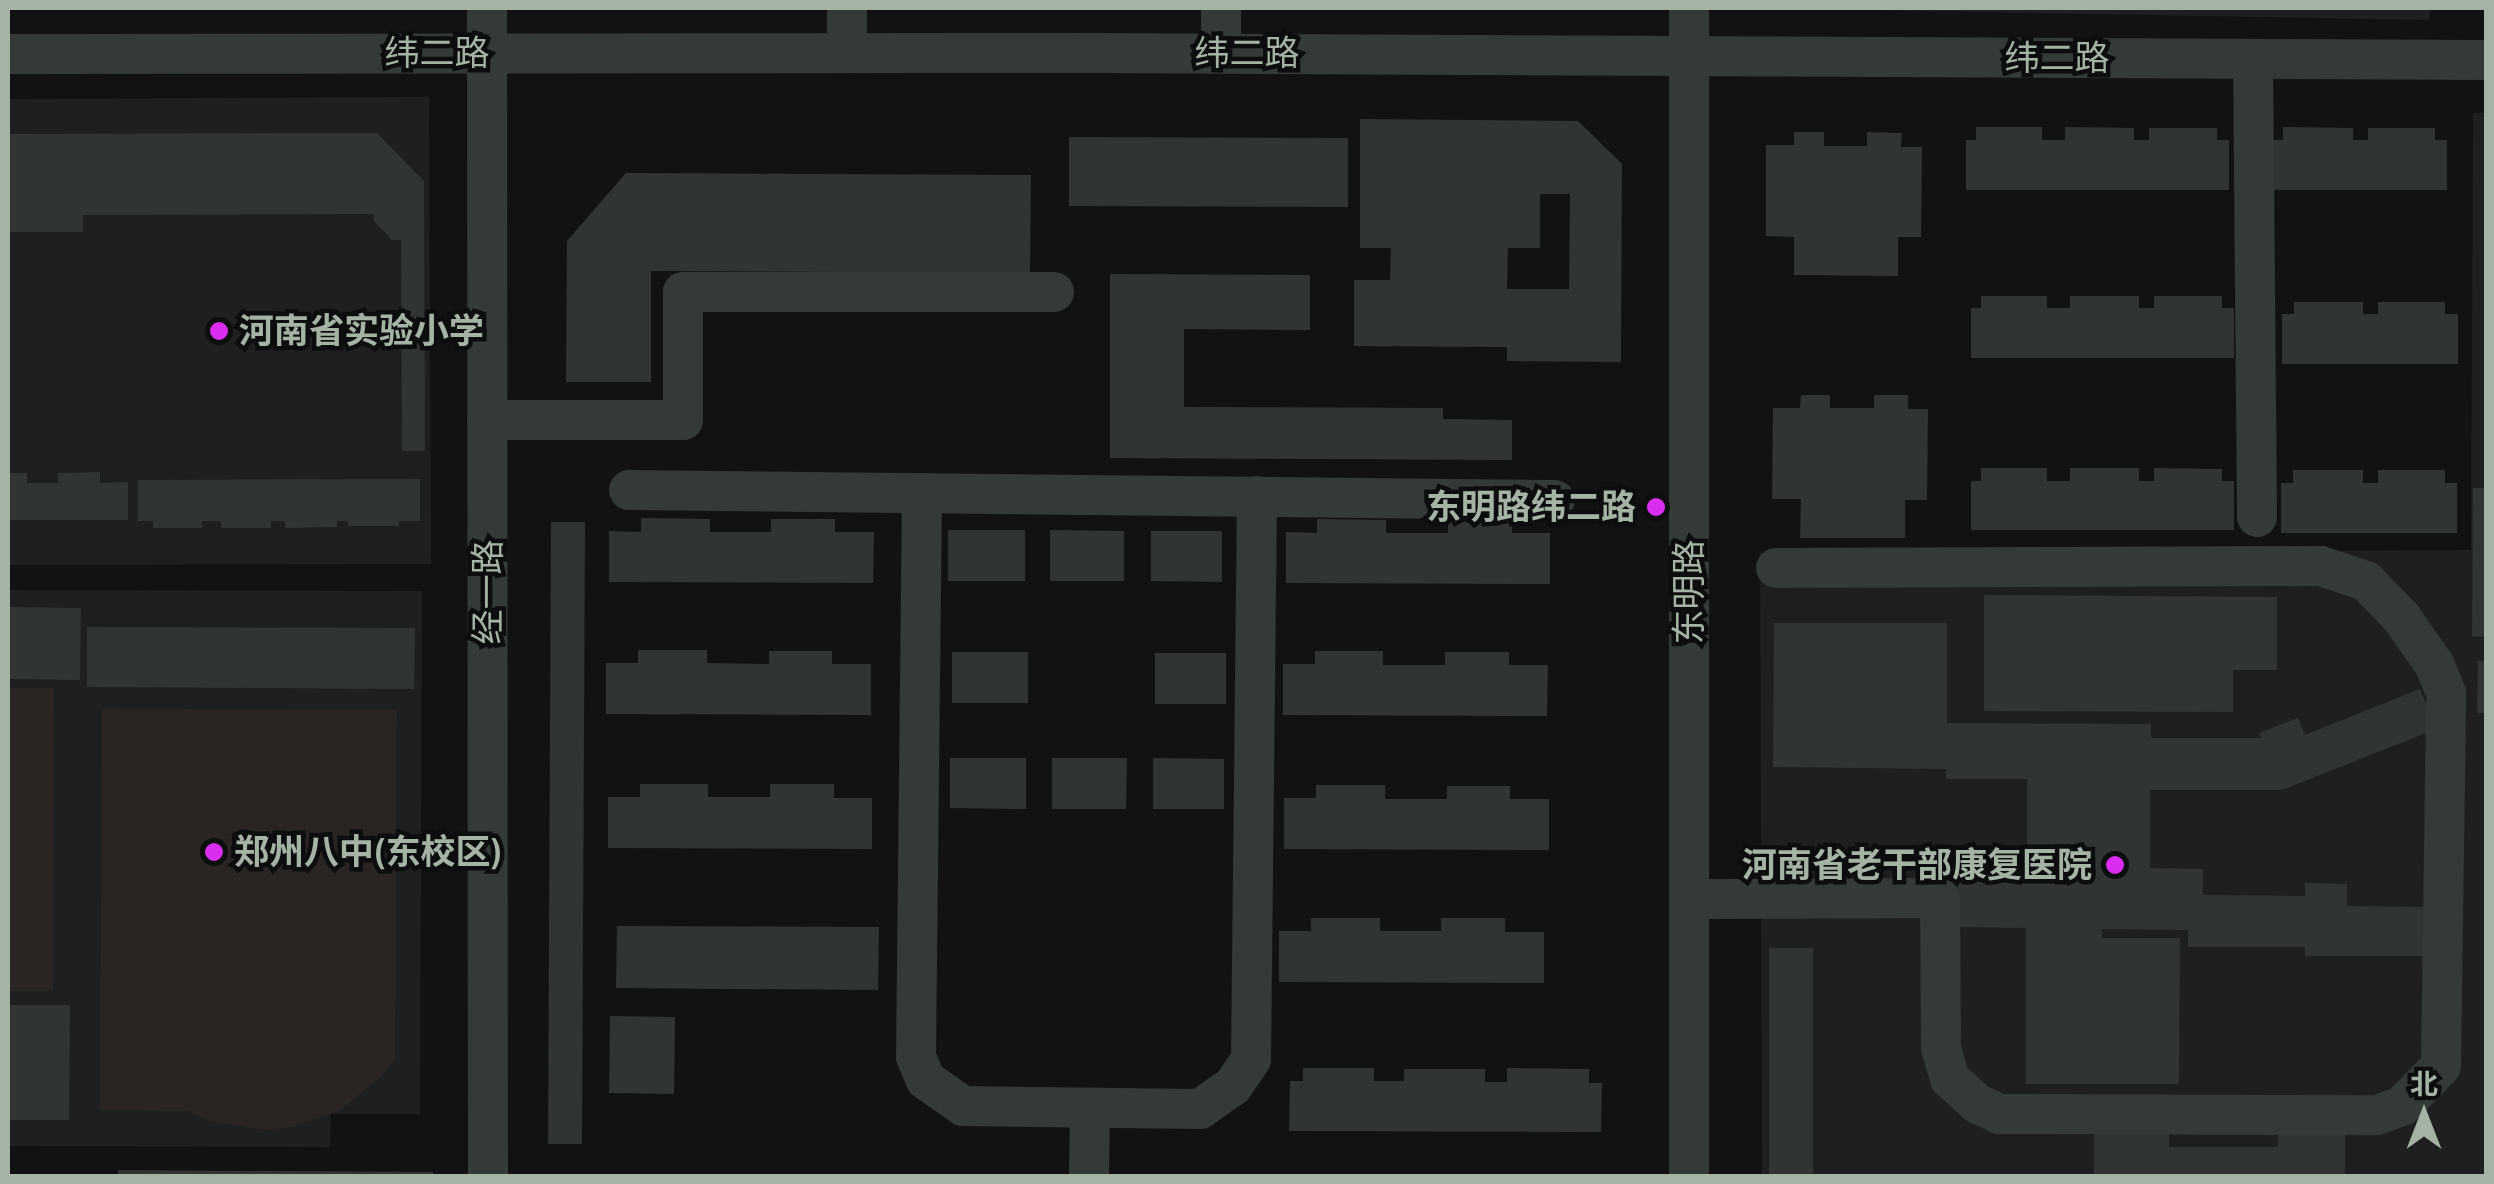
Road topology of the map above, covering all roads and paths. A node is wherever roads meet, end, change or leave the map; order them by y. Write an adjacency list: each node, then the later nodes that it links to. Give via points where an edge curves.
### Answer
1 (487, 8): 5 (street, 经一路)
2 (847, 8): 6 (street)
3 (1221, 8): 7 (street)
4 (1689, 8): 9 (street, 东明路)
5 (487, 53): 6 (street, 纬二路); 8 (street, 纬二路); 13 (street, 经一路)
6 (847, 53): 7 (street, 纬二路)
7 (1220, 53): 9 (street, 纬二路)
8 (8, 54)
9 (1689, 56): 10 (street, 纬二路); 20 (street, 东明路)
10 (2253, 59): 11 (street, 纬二路); 18 (street)
11 (2486, 60)
12 (1054, 292): 13 (street, via 684,292 684,420)
13 (488, 420): 22 (street, 经一路)
14 (629, 490): 15 (street)
15 (922, 493): 16 (street); 21 (street, via 916,1056 926,1080 963,1106)
16 (1256, 496): 17 (street); 21 (street, via 1250,1059 1233,1086 1200,1109)
17 (1554, 500)
18 (2257, 518)
19 (1776, 568): 20 (street, via 2321,566 2366,581 2401,617 2446,693 2441,1066 2402,1106 2376,1116 2000,1114 1965,1096 1950,1079 1940,1048 1940,898)
20 (1689, 899): 24 (street, 东明路)
21 (1090, 1108): 23 (street)
22 (488, 1176)
23 (1089, 1176)
24 (1689, 1176)

